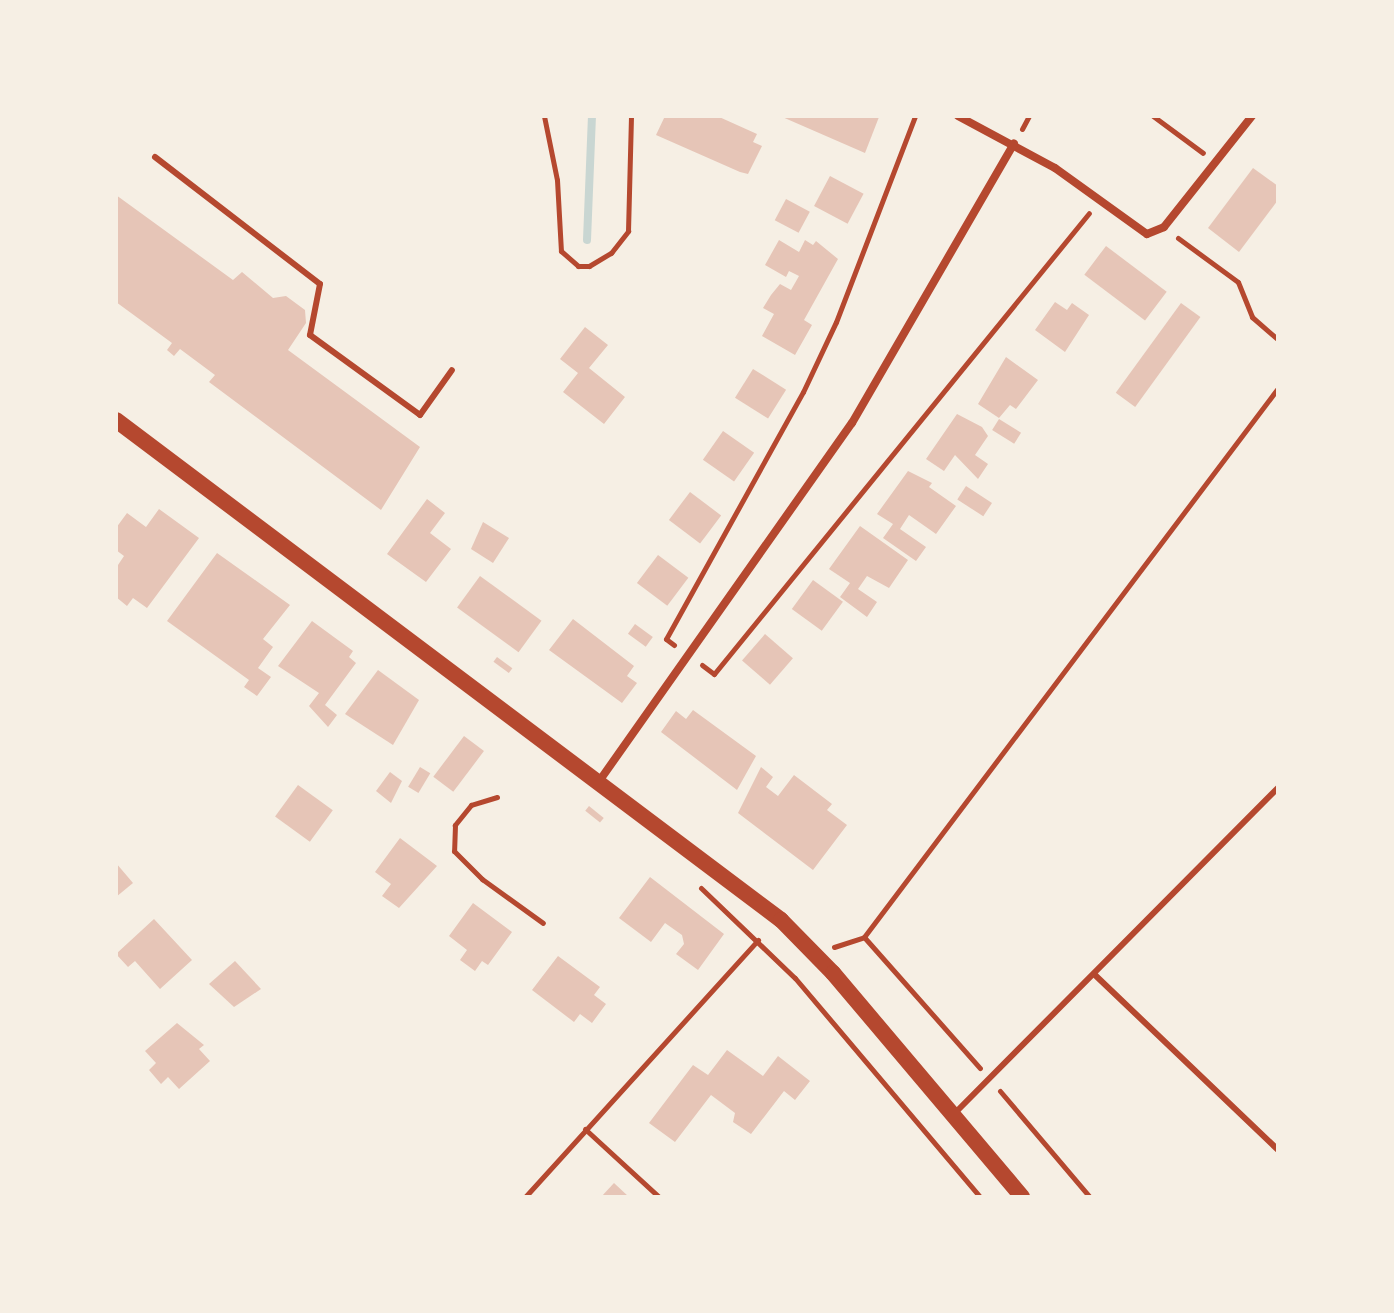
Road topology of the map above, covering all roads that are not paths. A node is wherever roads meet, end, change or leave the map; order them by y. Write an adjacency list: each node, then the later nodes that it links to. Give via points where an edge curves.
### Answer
1 (958, 116): 3 (street)
2 (1252, 116): 3 (street, via 1164,227 1147,234)
3 (1014, 144): 7 (street, via 852,423)
4 (155, 157): 5 (lane, via 320,284 310,335 420,415)
5 (452, 370)
6 (116, 420): 7 (main road)
7 (600, 780): 10 (main road, via 810,946)
8 (1278, 788): 9 (lane)
9 (1095, 975): 10 (lane); 11 (lane)
10 (952, 1116): 12 (main road)
11 (1278, 1150)
12 (1022, 1197)

